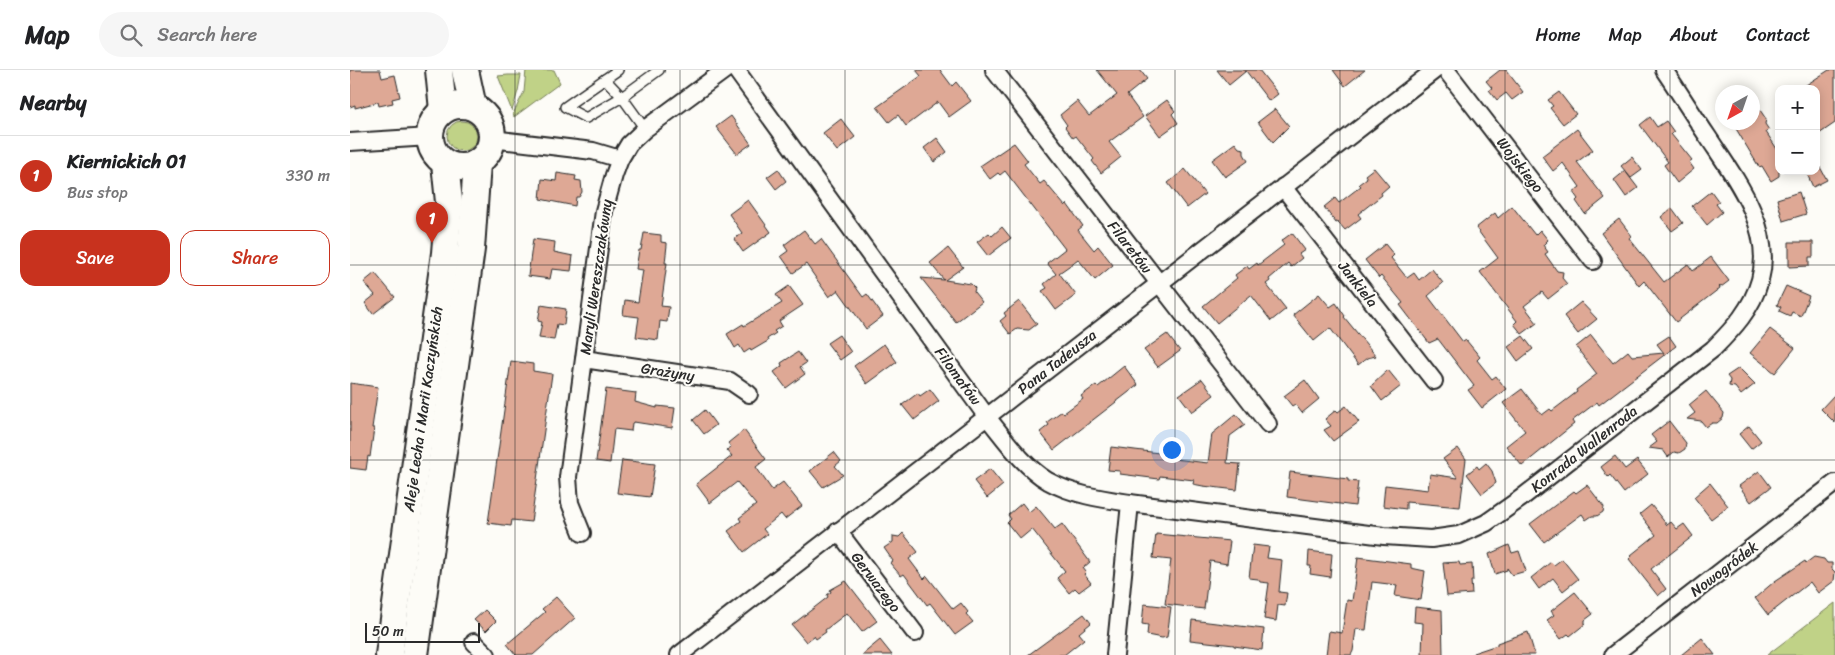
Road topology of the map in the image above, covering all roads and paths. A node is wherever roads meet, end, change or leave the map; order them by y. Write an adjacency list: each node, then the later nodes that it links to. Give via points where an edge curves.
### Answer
1 (439, 70): 14 (main road)
2 (465, 70): 13 (main road)
3 (618, 70): 11 (lane)
4 (659, 70): 12 (lane)
5 (736, 70): 28 (street, Filomatów)
6 (994, 70): 24 (street, Filaretów)
7 (1436, 70): 22 (street, Pana Tadeusza)
8 (1446, 70): 23 (street, Wojskiego)
9 (1664, 70): 31 (street, Konrada Wallenroda, via 1751,206 1761,245 1760,279 1750,304 1730,333 1713,349 1520,499 1486,523 1459,535 1431,539 1384,536)
10 (714, 73): 15 (street, Maryli Wereszczakówny)
11 (605, 79): 12 (lane); 12 (lane, via 565,107 586,118)
12 (622, 97): 15 (lane)
13 (472, 107): 14 (main road, via 457,105); 17 (main road, via 480,111 490,124)
14 (443, 110): 16 (main road, via 432,125)
15 (644, 129): 19 (street, Maryli Wereszczakówny)
16 (430, 137): 18 (street); 20 (main road, via 434,152)
17 (492, 139): 19 (street, via 592,151); 21 (main road, via 486,155)
18 (350, 142)
19 (620, 159): 25 (street, Maryli Wereszczakówny, via 604,210)
20 (445, 162): 21 (main road, via 458,167); 36 (main road, Aleje Lecha i Marii Kaczyńskich, via 449,202 445,253)
21 (477, 162): 37 (main road, Aleje Lecha i Marii Kaczyńskich, via 471,249)
22 (1283, 187): 24 (street, Pana Tadeusza); 26 (street, Jankiela)
23 (1593, 261)
24 (1159, 284): 28 (street, Pana Tadeusza); 29 (street, Filaretów)
25 (584, 359): 27 (street, Grażyny, via 730,381); 33 (street, Maryli Wereszczakówny, via 568,477 570,503)
26 (1434, 381)
27 (749, 394)
28 (987, 416): 31 (street, Filomatów, via 1013,449 1048,481 1105,500); 32 (street, Pana Tadeusza)
29 (1268, 424)
30 (1835, 483): 41 (street, Nowogródek)
31 (1130, 503): 40 (street)
32 (838, 531): 34 (street, Gerwazego); 39 (street, Pana Tadeusza)
33 (582, 533)
34 (914, 632)
35 (474, 642): 38 (street)
36 (389, 655)
37 (414, 655)
38 (487, 655)
39 (679, 655)
40 (1115, 655)
41 (1613, 655)

